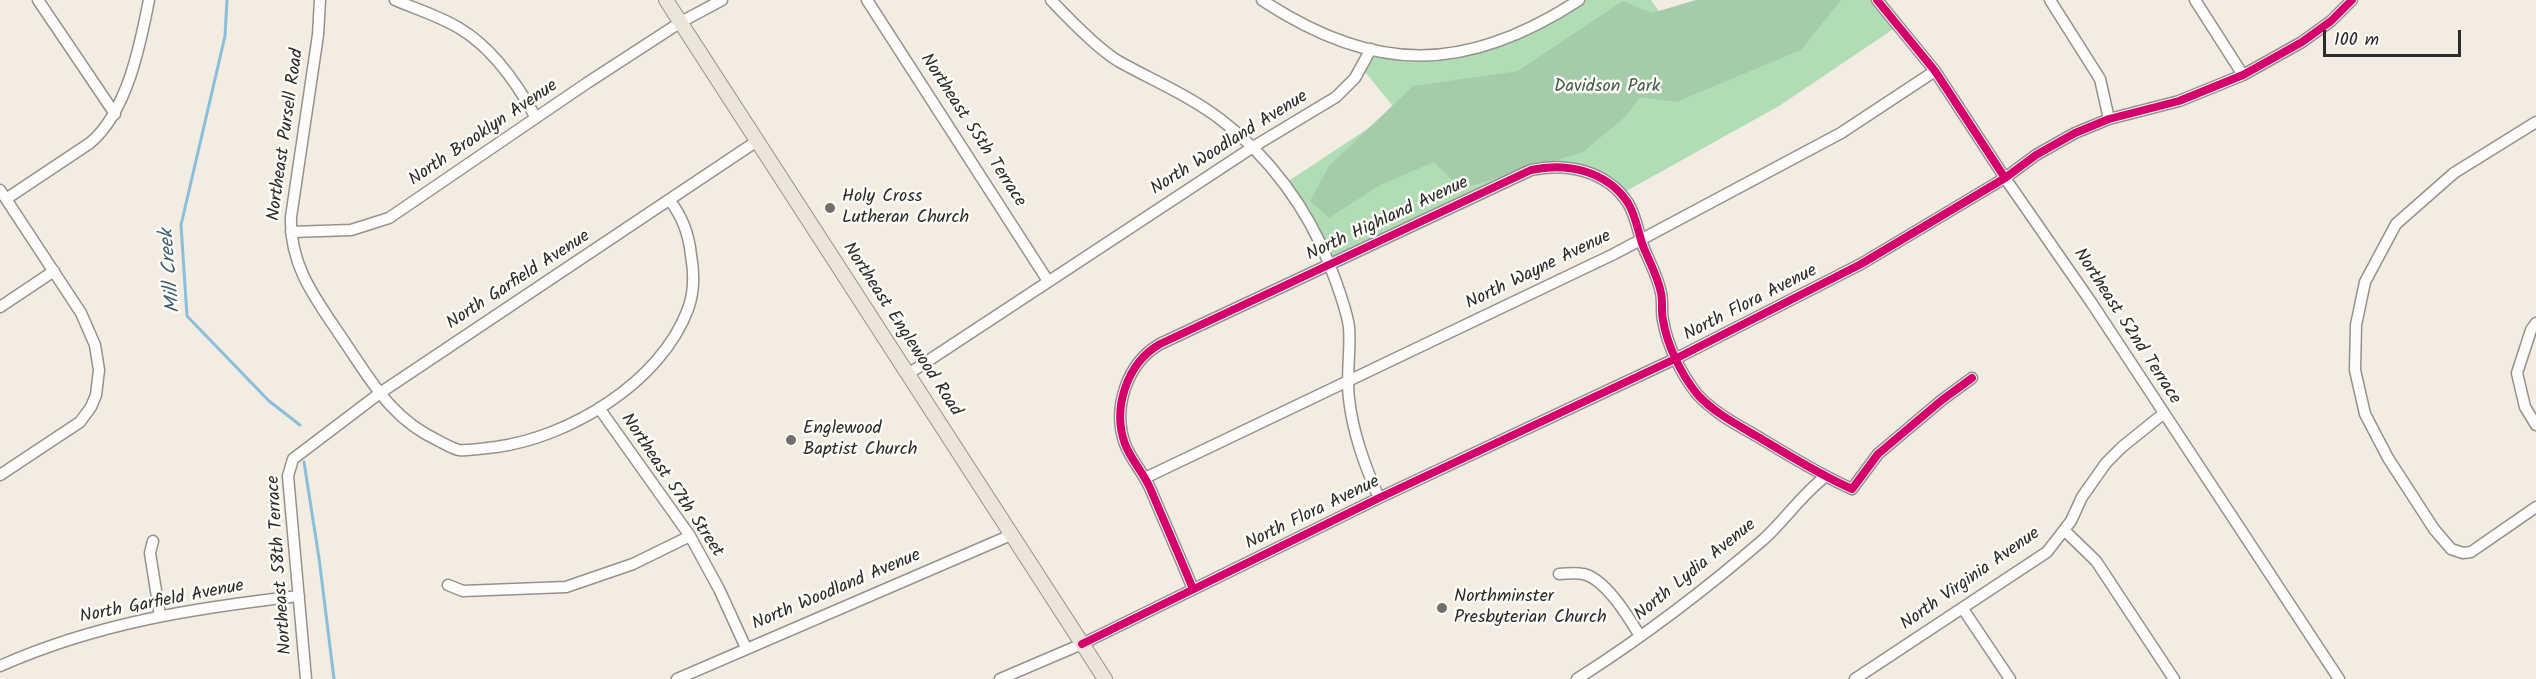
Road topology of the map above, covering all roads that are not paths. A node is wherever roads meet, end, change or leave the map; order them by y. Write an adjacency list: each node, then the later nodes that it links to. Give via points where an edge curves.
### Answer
1 (38, 0): 19 (street)
2 (149, 0): 19 (street)
3 (320, 0): 28 (street, Northeast Pursell Road)
4 (395, 0): 20 (street, via 471,36 503,67)
5 (666, 0): 15 (main road, Northeast Englewood Road)
6 (722, 0): 15 (street)
7 (867, 0): 32 (street, Northeast 55th Terrace)
8 (1051, 0): 24 (street, via 1116,59 1191,100)
9 (1263, 0): 16 (street, via 1323,33)
10 (1579, 0): 16 (street, via 1527,31 1471,50 1422,57)
11 (1877, 0): 17 (street, Northeast 52nd Terrace)
12 (2050, 0): 21 (street, via 2100,79)
13 (2195, 0): 18 (street)
14 (2348, 2): 18 (street, North Flora Avenue, via 2331,21 2302,42)
15 (681, 22): 20 (street, North Brooklyn Avenue); 23 (main road, Northeast Englewood Road)
16 (1371, 49): 24 (street, North Woodland Avenue, via 1355,78 1336,97)
17 (1935, 71): 25 (street, Northeast 52nd Terrace); 29 (street, North Wayne Avenue, via 1841,133)
18 (2243, 75): 21 (street, North Flora Avenue, via 2179,101)
19 (115, 114): 26 (street, via 90,143)
20 (536, 118): 28 (street, North Brooklyn Avenue, via 389,218 351,230)
21 (2109, 119): 25 (street, North Flora Avenue, via 2036,155)
22 (2536, 122): 48 (street, via 2454,173 2396,224 2365,282 2356,325 2355,370 2365,414 2388,458 2433,529 2451,549 2471,552)
23 (758, 141): 27 (street, North Garfield Avenue); 36 (main road, Northeast Englewood Road)
24 (1253, 147): 30 (street, via 1299,204); 32 (street, North Woodland Avenue)
25 (2005, 178): 35 (street, North Flora Avenue, via 1861,264); 41 (street, Northeast 52nd Terrace)
26 (3, 195): 31 (street)
27 (670, 201): 39 (street, North Garfield Avenue); 40 (street, Northeast Pursell Road, via 682,221 690,248 693,275 687,310 650,367)
28 (291, 232): 39 (street, Northeast Pursell Road, via 301,274)
29 (1641, 240): 30 (street, North Highland Avenue, via 1628,204 1612,185 1578,169 1555,166 1520,174); 35 (street, North Highland Avenue, via 1661,293 1665,330); 38 (street, North Wayne Avenue)
30 (1329, 264): 38 (street, via 1348,327); 46 (street, North Highland Avenue, via 1160,344 1143,356 1132,372 1122,401 1120,425 1126,445)
31 (54, 271): 33 (street); 44 (street, via 91,334 98,383 91,407 80,422)
32 (1048, 281): 36 (street, North Woodland Avenue)
33 (0, 307)
34 (2536, 323): 42 (street, via 2517,373 2525,406)
35 (1677, 358): 45 (street, North Highland Avenue, via 1687,380 1710,406); 47 (street, North Flora Avenue)
36 (908, 375): 50 (main road, Northeast Englewood Road)
37 (1972, 378): 45 (street, North Highland Avenue, via 1878,454 1852,489)
38 (1347, 383): 46 (street, North Wayne Avenue); 47 (street, via 1360,453)
39 (380, 393): 40 (street, Northeast Pursell Road, via 406,423 458,450 528,440 553,432); 43 (street, North Garfield Avenue)
40 (598, 408): 51 (street, Northeast 57th Street)
41 (2163, 414): 49 (street, North Virginia Avenue, via 2106,463); 71 (street, Northeast 52nd Terrace)
42 (2536, 424)
43 (301, 453): 56 (street, Northeast 58th Terrace, via 293,459 288,476)
44 (0, 475)
45 (1825, 477): 59 (street, North Lydia Avenue, via 1802,496 1781,524)
46 (1145, 478): 55 (street)
47 (1379, 498): 55 (street, North Flora Avenue)
48 (2536, 507)
49 (2064, 530): 57 (street, North Virginia Avenue, via 2047,552); 70 (street, via 2096,561)
50 (1011, 535): 60 (main road, Northeast Englewood Road); 61 (street, North Woodland Avenue)
51 (690, 536): 54 (street, via 633,564 566,587 462,591); 61 (street, Northeast 57th Street)
52 (153, 542): 58 (street, via 150,553)
53 (1558, 574): 59 (street, via 1584,574 1602,586 1619,602)
54 (448, 585)
55 (1193, 589): 60 (street, North Flora Avenue)
56 (299, 596): 58 (street, North Garfield Avenue); 63 (street, Northeast 58th Terrace)
57 (1963, 609): 68 (street, North Virginia Avenue); 69 (street)
58 (160, 616): 62 (street, North Garfield Avenue, via 90,632)
59 (1641, 636): 67 (street, North Lydia Avenue)
60 (1082, 644): 65 (street); 66 (main road, Northeast Englewood Road)
61 (746, 648): 64 (street, North Woodland Avenue)
62 (0, 666)
63 (306, 679)
64 (677, 679)
65 (1000, 679)
66 (1105, 679)
67 (1577, 679)
68 (1855, 679)
69 (2010, 679)
70 (2174, 679)
71 (2339, 679)

